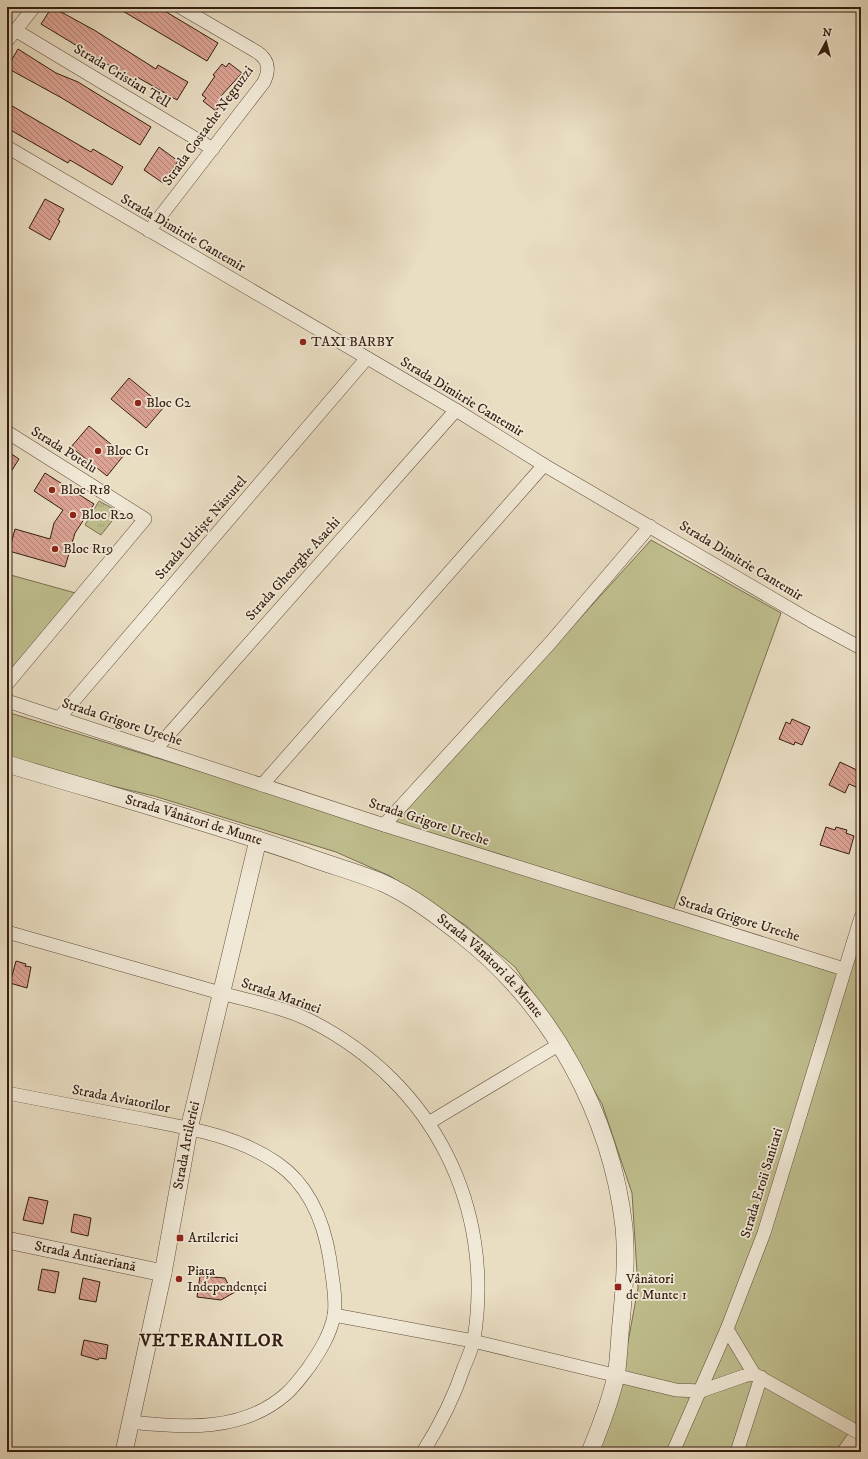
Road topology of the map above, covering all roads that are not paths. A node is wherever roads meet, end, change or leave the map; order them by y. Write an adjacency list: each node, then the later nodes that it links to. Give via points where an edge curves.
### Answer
1 (34, 7): 3 (street)
2 (180, 7): 6 (street, Strada Costache Negruzzi, via 257,52 264,57 268,65 268,74 264,82)
3 (16, 30): 4 (street); 6 (street, Strada Cristian Tell)
4 (7, 41)
5 (7, 147): 7 (street, Strada Dimitrie Cantemir)
6 (213, 149): 7 (street, Strada Costache Negruzzi)
7 (149, 232): 8 (street, Strada Dimitrie Cantemir)
8 (367, 358): 9 (street, Strada Dimitrie Cantemir); 16 (street, Strada Udriște Năsturel)
9 (456, 410): 11 (street, Strada Dimitrie Cantemir); 17 (street, Strada Gheorghe Asachi)
10 (7, 432): 14 (street, Strada Potelu, via 145,520)
11 (544, 465): 12 (street, Strada Dimitrie Cantemir); 19 (street)
12 (650, 526): 13 (street, Strada Dimitrie Cantemir); 20 (street, via 551,642)
13 (861, 648)
14 (7, 684)
15 (7, 701): 16 (street, Strada Grigore Ureche)
16 (59, 718): 17 (street, Strada Grigore Ureche)
17 (155, 750): 19 (street, Strada Grigore Ureche)
18 (7, 764): 21 (street, Strada Vânători de Munte)
19 (262, 785): 20 (street, Strada Grigore Ureche)
20 (384, 825): 24 (street, Strada Grigore Ureche)
21 (258, 840): 25 (street, Strada Artileriei); 26 (street, Strada Vânători de Munte, via 385,884 436,914 483,952 525,995)
22 (861, 917): 24 (street, Strada Eroii Sanitari)
23 (7, 932): 25 (street, Strada Marinei)
24 (844, 969): 33 (street, Strada Eroii Sanitari, via 764,1233)
25 (220, 993): 28 (street, Strada Marinei, via 268,1005 312,1021 351,1044 378,1066); 29 (street, Strada Artileriei)
26 (560, 1044): 28 (street); 35 (street, Strada Vânători de Munte, via 600,1126 616,1180 624,1228 625,1283)
27 (7, 1093): 29 (street, Strada Aviatorilor)
28 (430, 1122): 34 (street, Strada Marinei, via 453,1166 468,1207 479,1281)
29 (189, 1129): 31 (street, Strada Artileriei); 32 (street, Strada Aviatorilor, via 237,1141 277,1163 300,1184 313,1204 326,1236)
30 (7, 1240): 31 (street, Strada Antiaeriană)
31 (163, 1273): 38 (street, Strada Artileriei)
32 (334, 1315): 34 (street); 38 (street, Strada Aviatorilor, via 325,1343 301,1378 286,1394 246,1418 200,1427)
33 (728, 1329): 36 (street); 37 (street, Strada Eroii Sanitari)
34 (473, 1341): 35 (street); 41 (street, Strada Marinei, via 457,1389 441,1423)
35 (616, 1375): 37 (street, via 676,1390); 42 (street, Strada Vânători de Munte, via 602,1424)
36 (757, 1375): 37 (street, via 744,1376); 39 (street); 44 (street)
37 (700, 1391): 43 (street, Strada Eroii Sanitari)
38 (130, 1422): 40 (street, Strada Artileriei)
39 (861, 1434)
40 (124, 1452)
41 (423, 1452)
42 (590, 1452)
43 (673, 1452)
44 (737, 1452)

